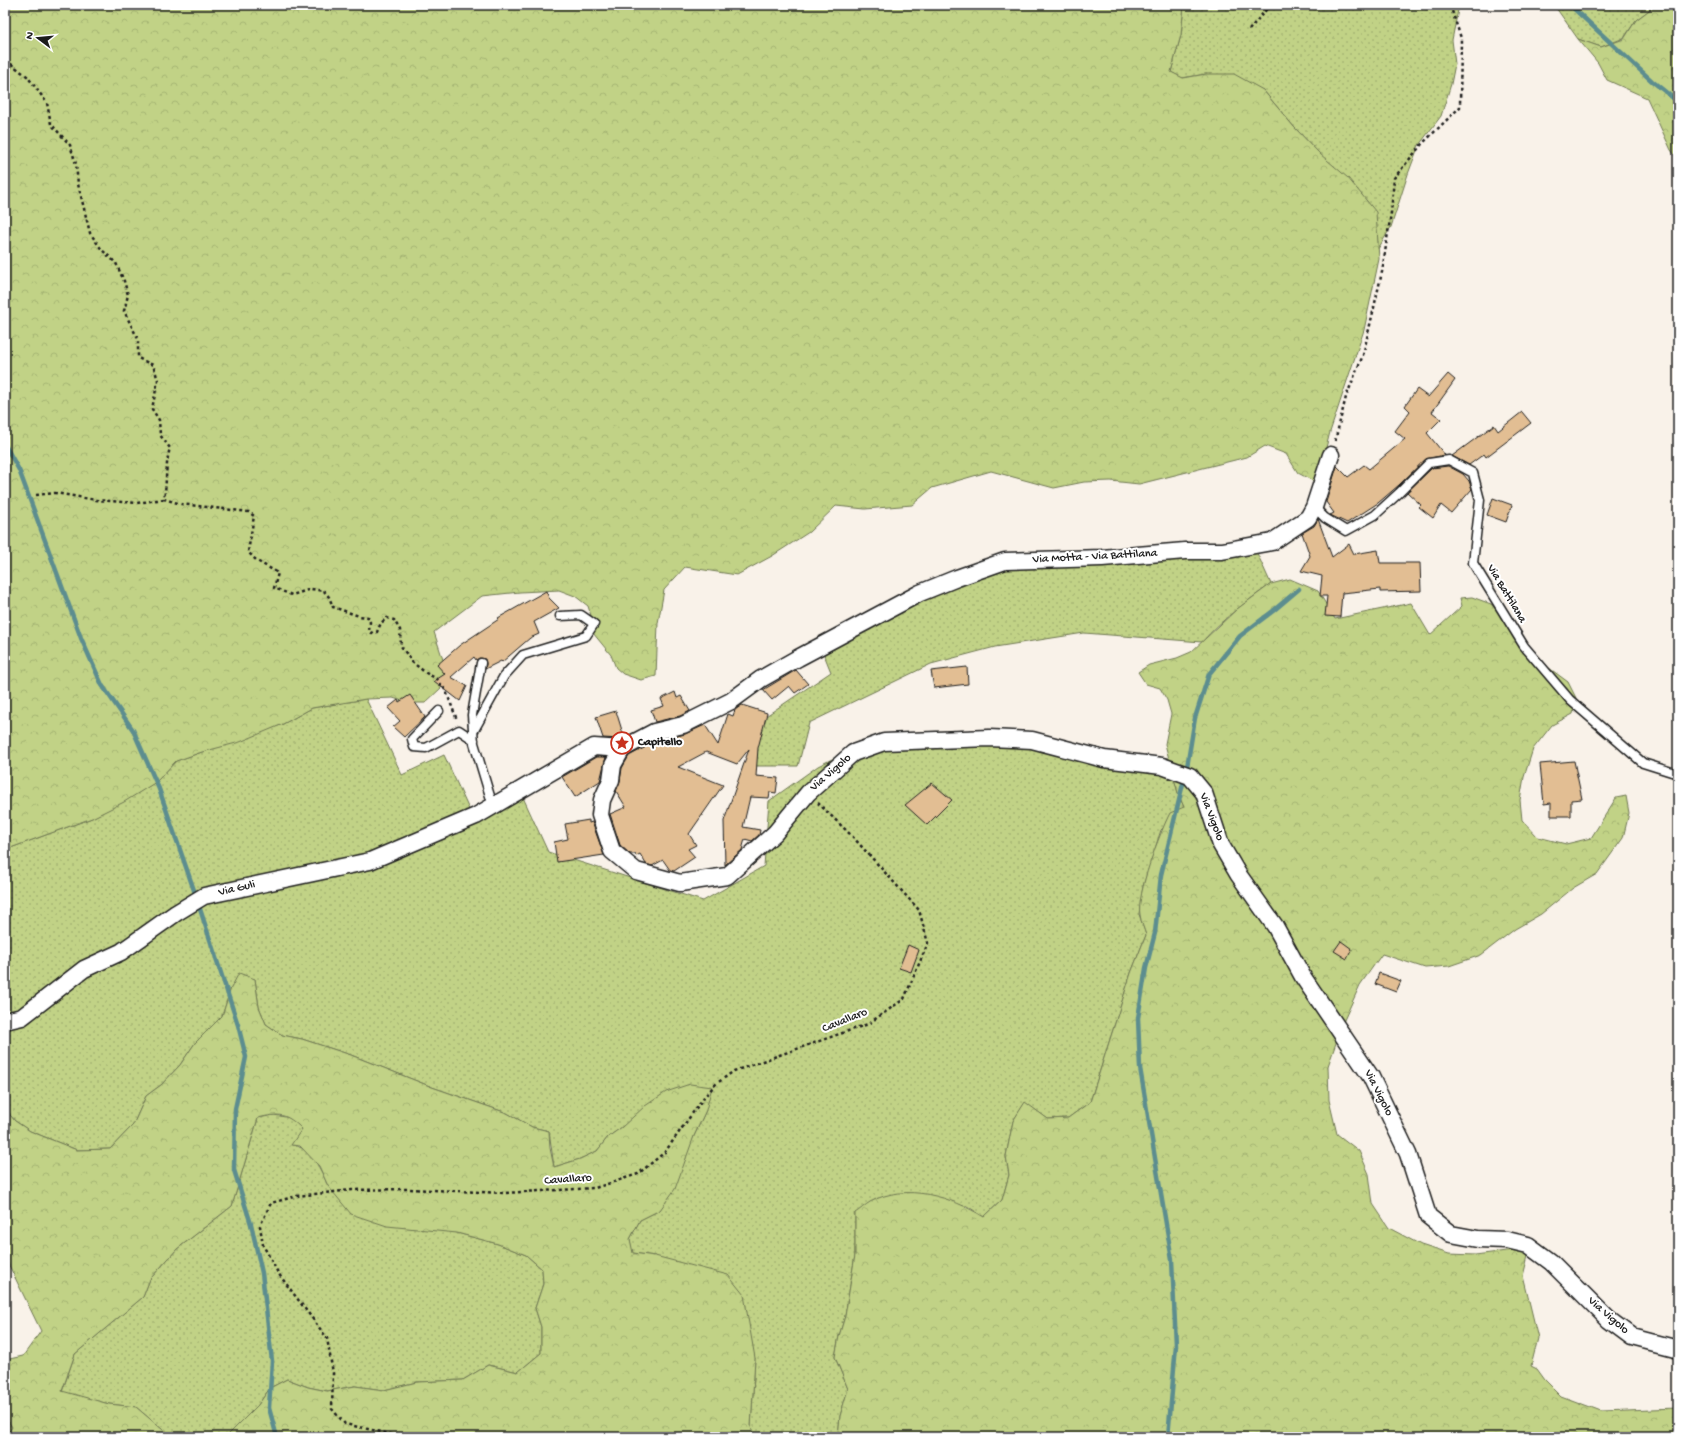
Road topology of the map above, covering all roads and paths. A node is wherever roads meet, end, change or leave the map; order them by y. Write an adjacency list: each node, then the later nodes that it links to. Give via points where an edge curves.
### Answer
1 (1270, 5): 3 (path)
2 (1450, 5): 5 (path, via 1460,38 1460,108 1422,144 1394,178 1382,272 1373,312 1363,355 1346,396)
3 (1249, 30)
4 (5, 65): 7 (path, via 11,64 27,76 47,103 51,124 70,145 90,234 116,263 124,281 128,295 124,311 138,339 138,358 153,364 158,380 152,409 159,420 160,435 170,448)
5 (1331, 455): 8 (street)
6 (36, 495): 7 (path, via 55,493 96,500 137,502)
7 (164, 498): 12 (path, via 181,504 249,512 254,516 248,552 257,561 278,573 274,588 292,595 311,590 324,591 333,607 368,618 369,630 372,633 377,632 387,618 394,620 400,630 401,646 412,662 437,679 446,691 457,716)
8 (1314, 507): 14 (street, Via Motta - Via Battilana, via 1308,518 1272,542 1222,551 1006,561 957,578 920,593 798,658 761,679 731,701 683,725 654,732); 15 (lane, Via Battilana, via 1325,518 1346,531 1375,515 1429,463 1449,460 1473,473 1480,500 1473,563 1524,646 1570,700 1643,763)
9 (560, 616): 13 (lane, via 582,615 594,624 586,636 523,655 504,676)
10 (481, 663): 13 (lane, via 472,715)
11 (439, 711): 12 (lane, via 412,739 414,747 426,748)
12 (459, 730): 13 (lane)
13 (474, 736): 17 (lane)
14 (622, 749): 16 (street, Via Vigolo, via 613,765 600,815 612,851 636,871 680,883 727,876 775,833); 17 (street, via 594,747)
15 (1678, 774)
16 (808, 793): 19 (street, Via Vigolo, via 852,753 884,742 989,738 1032,740 1104,759 1162,766 1190,776 1204,793 1221,844 1238,874 1275,926 1303,977 1371,1077 1408,1154 1428,1216 1451,1234 1528,1245 1551,1262 1609,1320 1632,1337); 20 (path, Cavallaro, via 852,836 919,910 928,943 904,999 868,1024 734,1071 704,1097 665,1152 638,1174 595,1188 504,1193 408,1189 352,1190 297,1196 271,1203 260,1226 263,1245 278,1273 327,1338 333,1372 332,1409 344,1424)
17 (493, 806): 18 (street, Via Guli, via 476,816 370,861 204,896 121,952 84,969 22,1016)
18 (5, 1020)
19 (1678, 1349)
20 (404, 1437)

